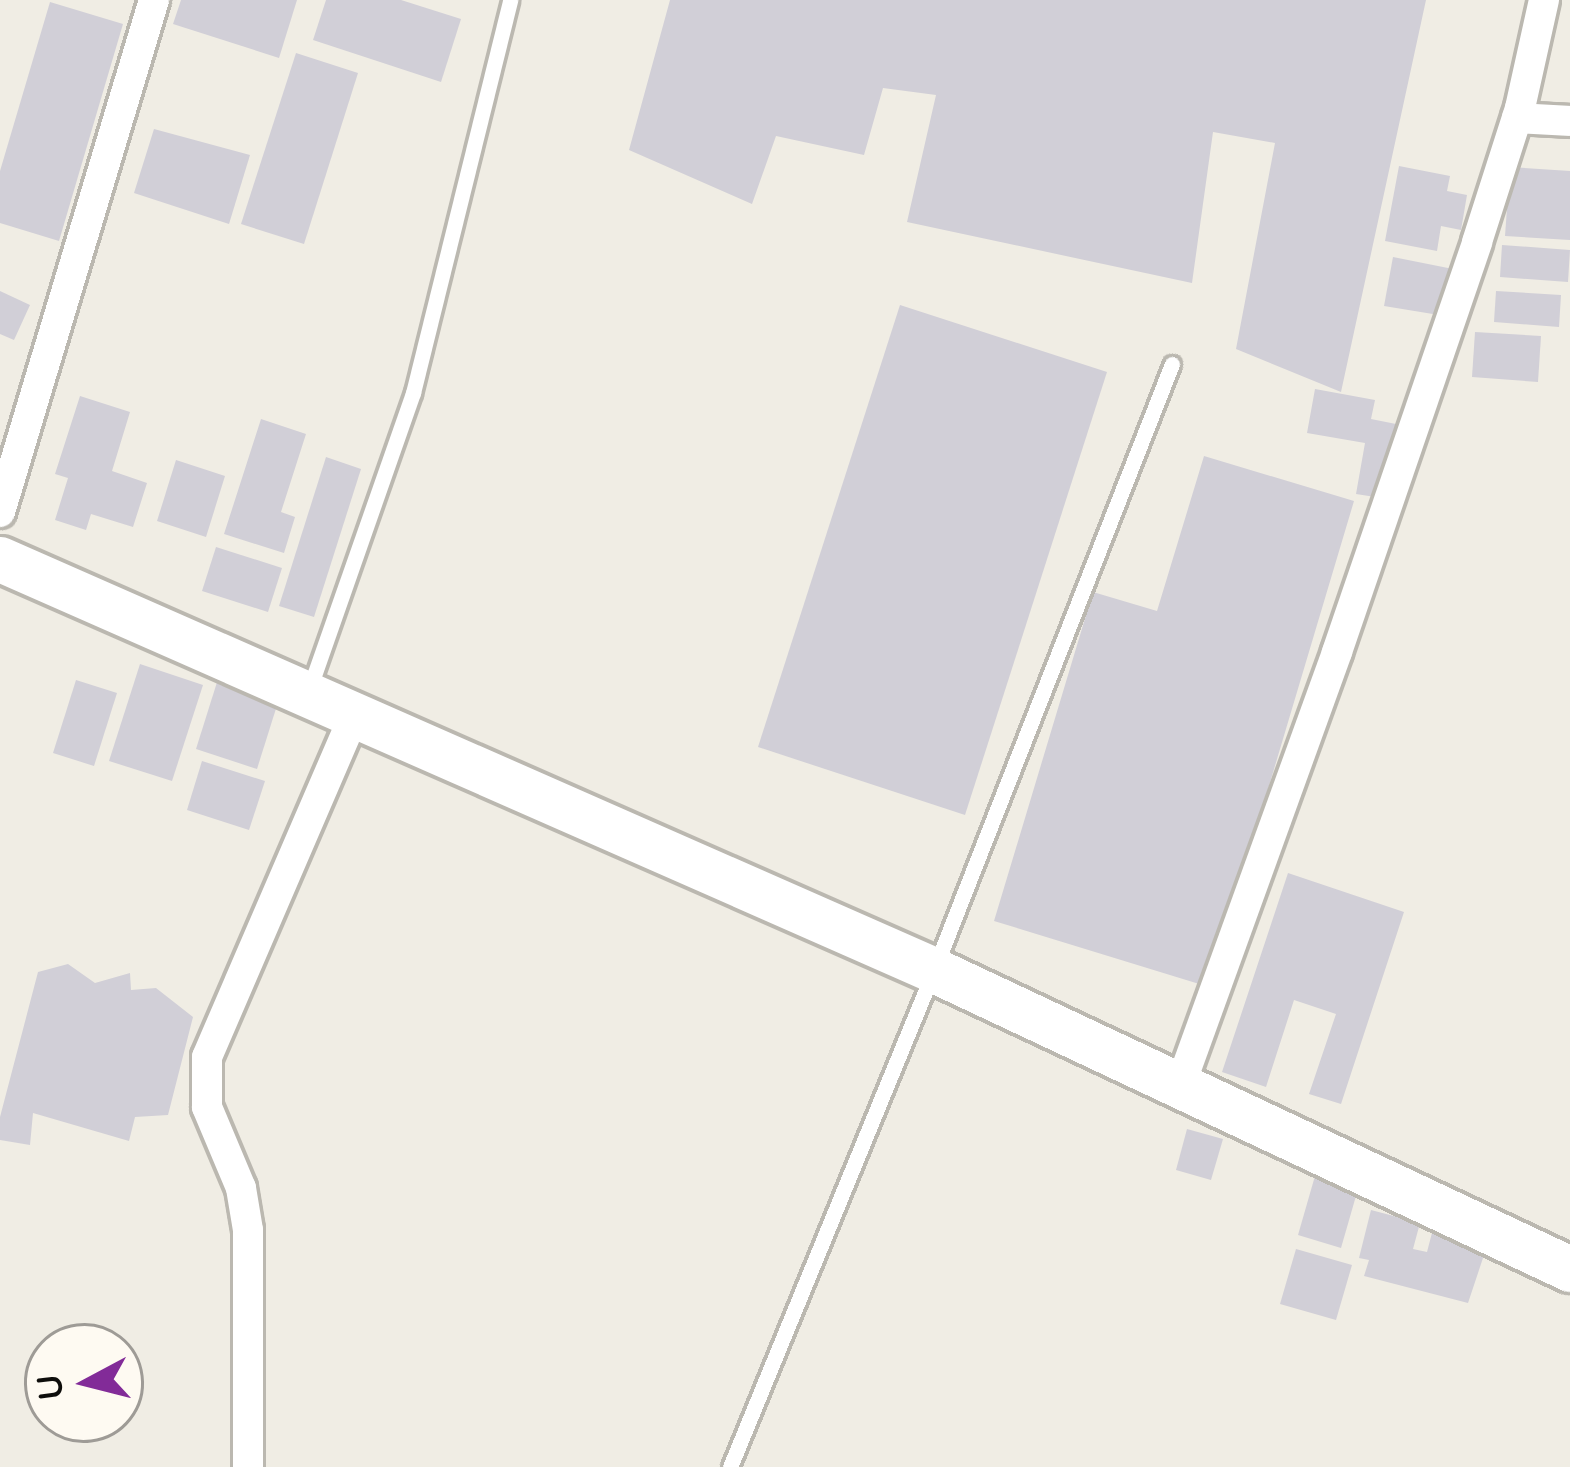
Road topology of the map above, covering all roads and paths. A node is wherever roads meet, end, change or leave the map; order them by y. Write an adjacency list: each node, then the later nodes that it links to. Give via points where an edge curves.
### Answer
1 (154, 0): 7 (street)
2 (510, 0): 9 (lane, via 413,393)
3 (1544, 0): 4 (street)
4 (1517, 118): 5 (street); 12 (street)
5 (1570, 121)
6 (1172, 364): 11 (lane)
7 (0, 512)
8 (0, 559): 9 (main road)
9 (307, 696): 10 (main road)
10 (353, 718): 11 (main road); 14 (street, via 207,1057 207,1107 242,1188 248,1230)
11 (934, 970): 12 (main road); 15 (lane)
12 (1180, 1086): 13 (main road)
13 (1570, 1269)
14 (248, 1467)
15 (730, 1467)

